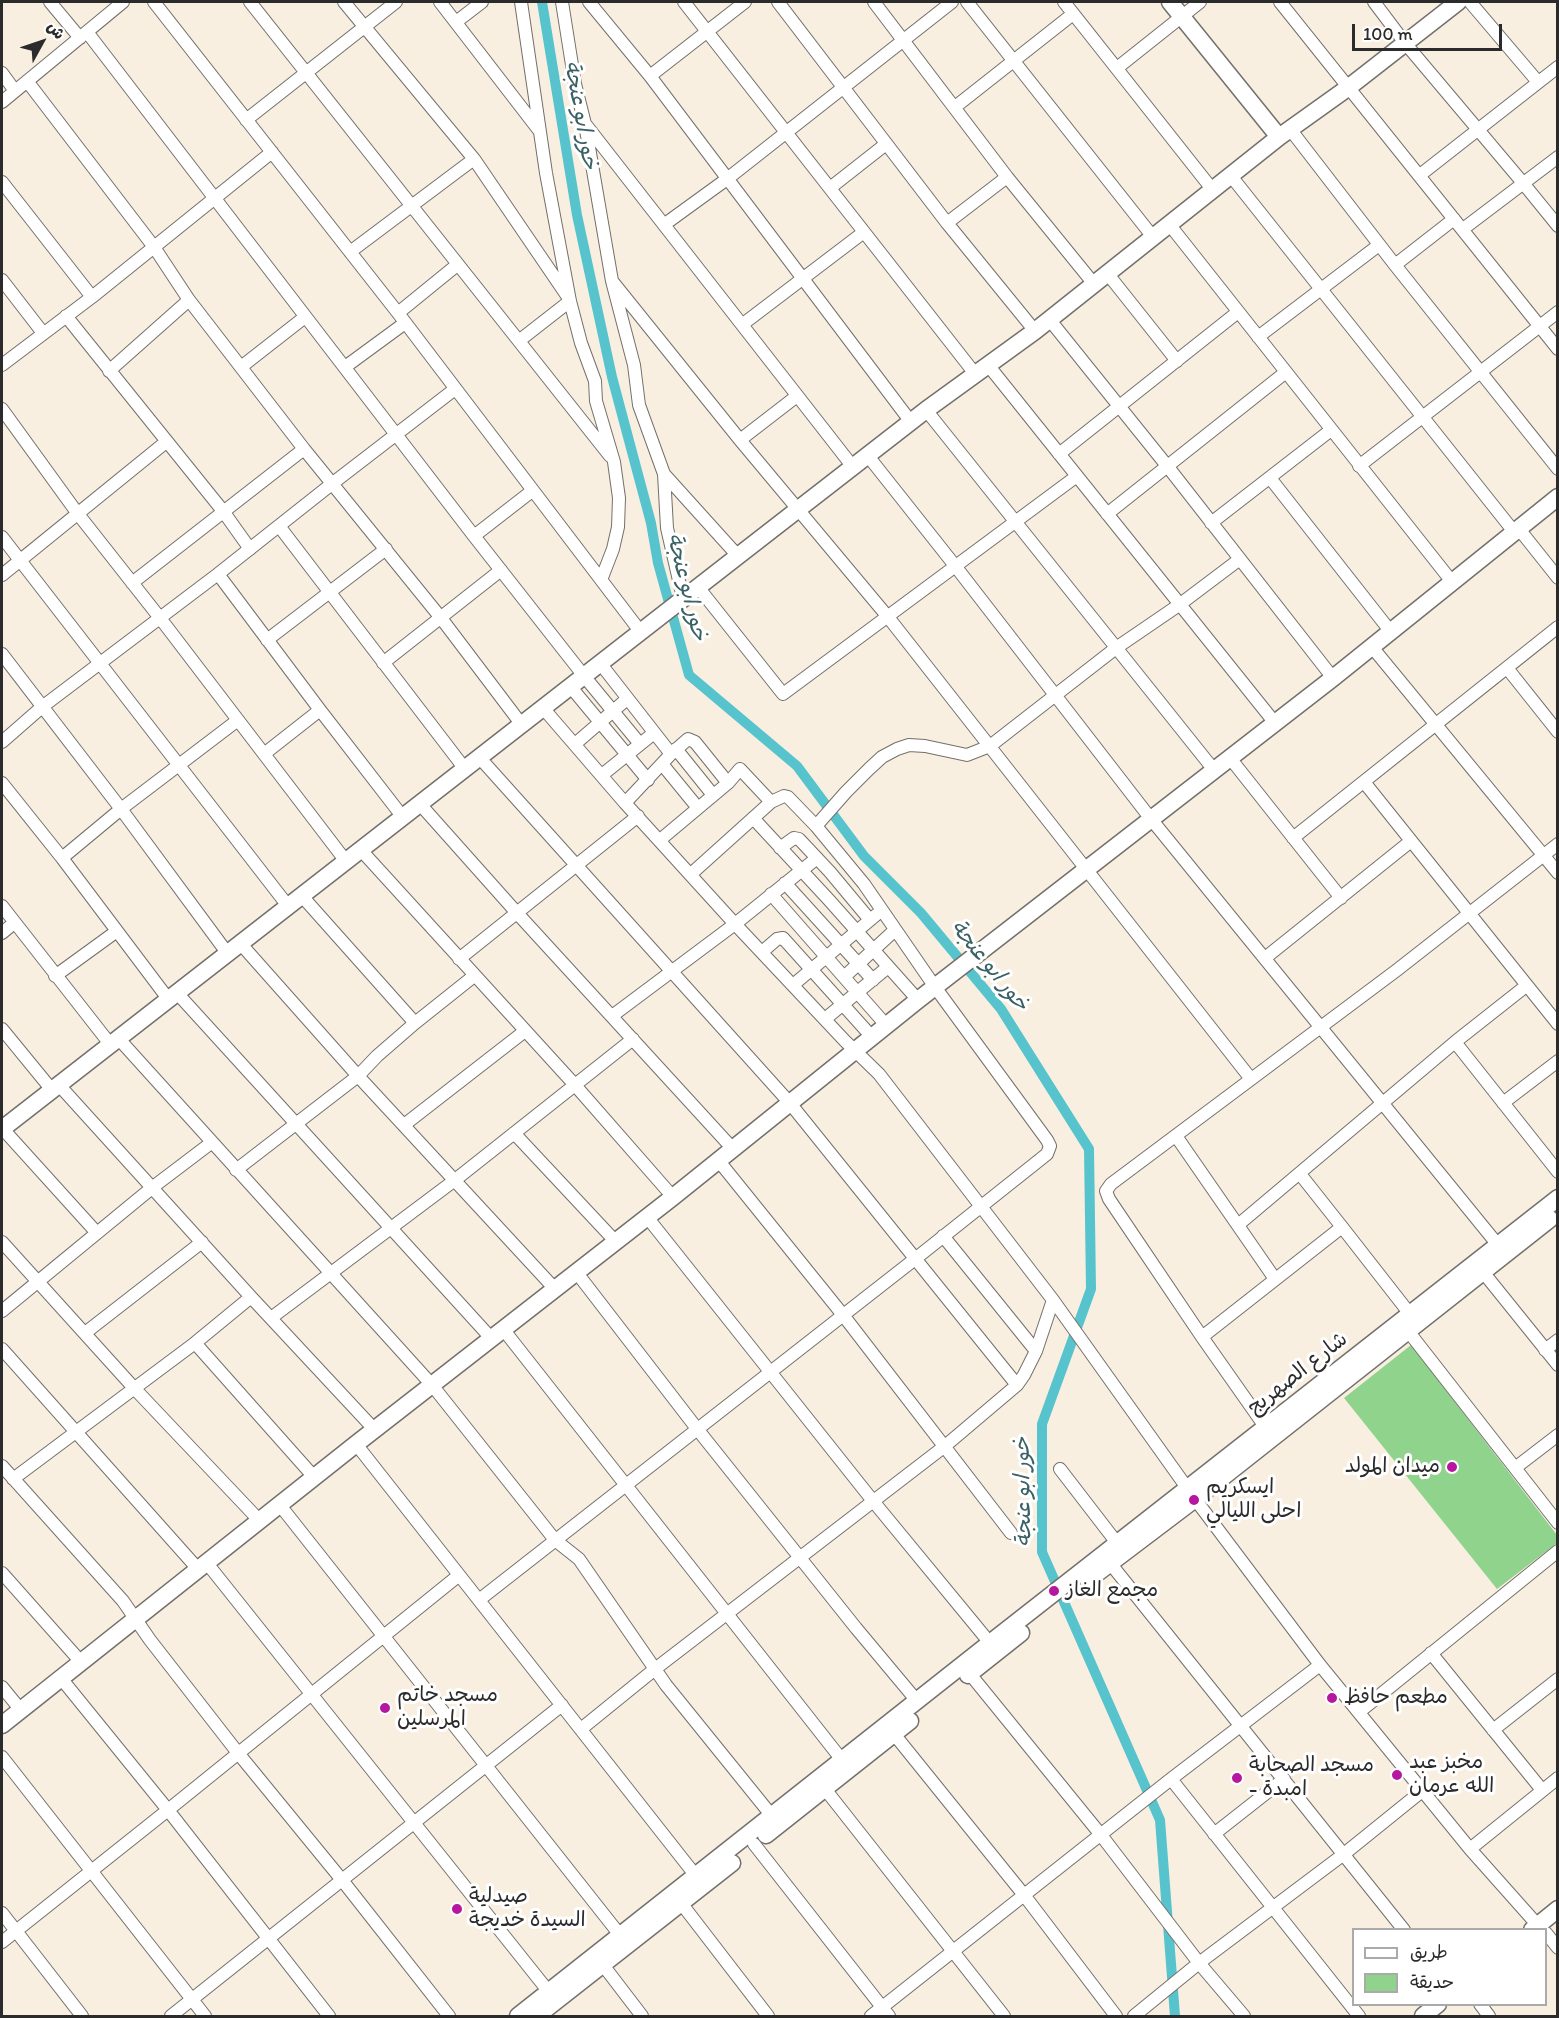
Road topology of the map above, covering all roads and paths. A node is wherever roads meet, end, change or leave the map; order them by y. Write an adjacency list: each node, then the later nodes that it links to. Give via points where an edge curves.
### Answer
1 (50, 2): 30 (street)
2 (123, 2): 30 (street)
3 (153, 2): 46 (street)
4 (250, 2): 36 (street)
5 (344, 2): 28 (street)
6 (396, 2): 28 (street)
7 (440, 2): 27 (street)
8 (482, 2): 27 (street)
9 (521, 2): 49 (street)
10 (562, 2): 47 (street)
11 (589, 2): 38 (street)
12 (684, 2): 29 (street)
13 (745, 2): 29 (street)
14 (778, 2): 41 (street)
15 (874, 2): 31 (street)
16 (952, 2): 31 (street)
17 (967, 2): 33 (street)
18 (1064, 2): 25 (street)
19 (1170, 2): 26 (street)
20 (1200, 2): 26 (street)
21 (1280, 2): 42 (street)
22 (1374, 2): 32 (street)
23 (1458, 2): 32 (street)
24 (1470, 2): 40 (street)
25 (1073, 14): 33 (street); 35 (street)
26 (1182, 16): 35 (street); 51 (street)
27 (456, 22): 49 (street)
28 (363, 26): 36 (street); 55 (street)
29 (706, 30): 38 (street); 50 (street)
30 (83, 35): 39 (street); 64 (street)
31 (903, 40): 41 (street); 45 (street)
32 (1406, 43): 42 (street); 48 (street)
33 (1013, 60): 45 (street); 73 (street)
34 (1557, 67): 40 (street)
35 (1117, 68): 63 (street)
36 (304, 72): 46 (street); 65 (street)
37 (2, 73): 43 (street)
38 (650, 76): 59 (street)
39 (27, 81): 43 (street); 75 (street)
40 (1538, 82): 48 (street)
41 (844, 87): 50 (street); 52 (street)
42 (1349, 87): 51 (street); 56 (street)
43 (15, 91): 44 (street)
44 (2, 102)
45 (955, 106): 58 (street)
46 (246, 120): 53 (street)
47 (585, 124): 68 (street); 82 (street)
48 (1477, 129): 56 (street); 61 (street)
49 (540, 132): 87 (street)
50 (786, 132): 59 (street); 62 (street)
51 (1284, 133): 57 (street); 74 (street)
52 (886, 144): 62 (street); 67 (street)
53 (272, 152): 64 (street); 76 (street)
54 (1557, 157): 61 (street)
55 (474, 159): 65 (street); 87 (street)
56 (1420, 175): 66 (street)
57 (1231, 176): 63 (street); 84 (street)
58 (1007, 177): 67 (street); 83 (street)
59 (727, 179): 68 (street); 80 (street)
60 (2, 182): 85 (street)
61 (1523, 183): 70 (street); 71 (street)
62 (830, 188): 72 (street)
63 (1212, 189): 69 (street)
64 (214, 199): 75 (street); 91 (street)
65 (411, 206): 76 (street); 77 (street)
66 (1454, 219): 71 (street); 78 (street)
67 (947, 223): 96 (street)
68 (665, 224): 94 (street)
69 (1169, 224): 73 (street); 88 (street)
70 (1557, 226)
71 (1463, 229): 95 (street)
72 (864, 232): 80 (street); 105 (street)
73 (1153, 237): 79 (street)
74 (1379, 245): 78 (street); 84 (street)
75 (154, 247): 85 (street); 86 (street)
76 (350, 252): 92 (street)
77 (457, 265): 92 (street); 99 (street)
78 (1395, 265): 107 (street)
79 (1107, 273): 83 (street); 101 (street)
80 (804, 279): 94 (street); 115 (street)
81 (2, 280): 97 (street)
82 (612, 281): 118 (street); 128 (street, via 634,365 639,405)
83 (1094, 284): 93 (street)
84 (1321, 289): 98 (street); 114 (street)
85 (92, 297): 90 (street)
86 (189, 300): 103 (street); 106 (street)
87 (570, 300): 99 (street); 123 (street)
88 (1238, 312): 98 (street); 101 (street)
89 (1557, 312): 95 (street)
90 (66, 316): 97 (street); 106 (street)
91 (305, 317): 103 (street); 104 (street)
92 (401, 318): 104 (street); 109 (street)
93 (1049, 319): 96 (street); 111 (street)
94 (743, 324): 110 (street)
95 (1539, 326): 100 (street); 107 (street)
96 (1035, 332): 105 (street)
97 (43, 333): 102 (street)
98 (1258, 337): 108 (street)
99 (520, 340): 123 (street)
100 (1557, 349)
101 (1177, 361): 111 (street)
102 (2, 365)
103 (241, 367): 120 (street)
104 (345, 367): 117 (street)
105 (982, 370): 113 (street); 121 (street)
106 (109, 371): 119 (street)
107 (1480, 371): 114 (street); 127 (street)
108 (1286, 372): 116 (street); 126 (street)
109 (455, 390): 117 (street); 132 (street)
110 (797, 396): 118 (street); 125 (street)
111 (1120, 407): 121 (street); 126 (street)
112 (2, 409): 136 (street)
113 (926, 410): 115 (street); 138 (street)
114 (1422, 416): 124 (street); 141 (street)
115 (911, 422): 122 (street)
116 (1330, 430): 124 (street); 130 (street)
117 (396, 434): 131 (street); 142 (street)
118 (740, 440): 134 (street)
119 (166, 442): 135 (street); 136 (street)
120 (304, 449): 131 (street); 135 (street)
121 (1059, 454): 129 (street)
122 (868, 456): 125 (street); 149 (street)
123 (614, 462): 154 (street, via 618,526)
124 (1359, 466): 155 (street)
125 (853, 467): 134 (street)
126 (1168, 467): 137 (street); 139 (street)
127 (1557, 469)
128 (664, 474): 146 (street); 160 (street)
129 (1077, 476): 137 (street); 138 (street)
130 (1270, 478): 139 (street); 166 (street)
131 (333, 483): 140 (street); 145 (street)
132 (531, 490): 142 (street); 154 (street)
133 (1557, 497): 141 (street)
134 (799, 509): 146 (street); 161 (street)
135 (223, 511): 144 (street); 156 (street)
136 (78, 514): 148 (street); 156 (street)
137 (1107, 514): 159 (street)
138 (1014, 522): 149 (street); 169 (street)
139 (1211, 523): 147 (street)
140 (279, 526): 144 (street); 158 (street)
141 (1517, 531): 153 (street); 155 (street)
142 (474, 536): 150 (street)
143 (2, 537): 148 (street)
144 (250, 549): 151 (street)
145 (386, 549): 158 (street); 163 (street)
146 (738, 556): 157 (street)
147 (1240, 559): 159 (street); 175 (street)
148 (20, 561): 152 (street); 173 (street)
149 (956, 567): 161 (street); 177 (street)
150 (501, 570): 163 (street); 176 (street)
151 (218, 574): 162 (street); 167 (street)
152 (2, 575)
153 (1557, 578)
154 (600, 580): 165 (street)
155 (1453, 582): 166 (street)
156 (132, 583): 162 (street)
157 (698, 587): 160 (street); 161 (street, via 783,694)
158 (329, 593): 167 (street); 171 (street)
159 (1179, 605): 169 (street); 185 (street)
160 (672, 606): 165 (street)
161 (888, 617): 193 (street)
162 (160, 618): 173 (street); 183 (street)
163 (441, 618): 171 (street); 187 (street)
164 (1557, 627): 174 (street)
165 (639, 631): 172 (street)
166 (1390, 632): 168 (street)
167 (267, 640): 181 (street)
168 (1372, 647): 175 (street); 186 (street)
169 (1116, 648): 177 (street); 203 (street)
170 (2, 654): 179 (street)
171 (383, 663): 202 (street)
172 (600, 663): 176 (street); 178 (street)
173 (100, 664): 179 (street); 201 (street)
174 (1507, 668): 186 (street); 188 (street)
175 (1333, 678): 185 (street)
176 (577, 681): 180 (street); 182 (street); 184 (street)
177 (1055, 695): 193 (street); 220 (street)
178 (627, 699): 182 (street); 189 (street)
179 (42, 707): 190 (street); 216 (street)
180 (543, 708): 187 (street); 191 (street)
181 (320, 711): 195 (street); 217 (street)
182 (613, 712): 184 (street); 192 (street)
183 (238, 720): 195 (street); 201 (street)
184 (600, 723): 191 (street); 196 (street)
185 (1275, 723): 198 (street)
186 (1436, 724): 207 (street); 228 (street)
187 (522, 725): 197 (street)
188 (1556, 726)
189 (654, 733): 192 (street); 194 (street)
190 (2, 742)
191 (575, 744): 205 (street)
192 (640, 744): 196 (street)
193 (990, 746): 221 (street, via 967,755 925,746 897,749 869,768); 235 (street)
194 (673, 751): 199 (street, via 686,740 692,740); 200 (street); 204 (street)
195 (264, 754): 231 (street)
196 (627, 754): 205 (street); 206 (street)
197 (479, 758): 202 (street); 232 (street)
198 (1230, 758): 203 (street); 222 (street)
199 (709, 759): 204 (street); 209 (street)
200 (662, 764): 206 (street); 210 (street)
201 (178, 766): 216 (street); 243 (street)
202 (465, 769): 212 (street)
203 (1214, 770): 220 (street)
204 (693, 771): 210 (street); 211 (street)
205 (602, 775): 213 (street)
206 (648, 780): 213 (street)
207 (1364, 782): 222 (street); 224 (street)
208 (2, 783): 229 (street)
209 (728, 783): 211 (street); 214 (street, via 740,769)
210 (678, 784): 215 (street)
211 (713, 795): 215 (street)
212 (419, 802): 217 (street); 247 (street)
213 (625, 802): 218 (street)
214 (771, 802): 219 (street); 221 (street, via 788,797)
215 (698, 808): 223 (street)
216 (122, 809): 229 (street); 262 (street)
217 (402, 816): 227 (street)
218 (638, 816): 223 (street); 232 (street)
219 (753, 819): 226 (street); 237 (street)
220 (1151, 819): 235 (street); 267 (street)
221 (816, 826): 233 (street)
222 (1293, 838): 242 (street)
223 (660, 840): 237 (street)
224 (1411, 841): 242 (street); 248 (street)
225 (1557, 844): 228 (street)
226 (780, 848): 230 (street, via 797,838); 234 (street)
227 (360, 849): 231 (street); 268 (street)
228 (1543, 856): 236 (street); 248 (street)
229 (62, 858): 255 (street)
230 (817, 858): 234 (street); 238 (street)
231 (345, 860): 243 (street)
232 (576, 865): 247 (street); 272 (street)
233 (850, 867): 238 (street); 246 (street)
234 (800, 870): 239 (street); 244 (street)
235 (1085, 870): 279 (street); 299 (street)
236 (1557, 873)
237 (691, 874): 252 (street)
238 (835, 878): 240 (street)
239 (785, 883): 241 (street); 249 (street)
240 (843, 889): 244 (street); 250 (street)
241 (771, 894): 252 (street); 253 (street)
242 (1341, 898): 267 (street)
243 (294, 900): 262 (street); 286 (street)
244 (829, 900): 249 (street); 256 (street)
245 (2, 906): 251 (street)
246 (881, 910): 250 (street); 254 (street)
247 (517, 913): 268 (street); 284 (street)
248 (1468, 913): 278 (street); 289 (street)
249 (812, 914): 253 (street); 258 (street)
250 (870, 920): 256 (street)
251 (14, 923): 257 (street); 273 (street)
252 (735, 924): 264 (street); 272 (street)
253 (801, 929): 259 (street); 261 (street)
254 (895, 930): 263 (street); 279 (street)
255 (117, 931): 273 (street); 281 (street)
256 (856, 932): 260 (street); 263 (street)
257 (2, 933)
258 (829, 933): 260 (street); 261 (street)
259 (789, 945): 264 (street, via 780,938); 266 (street)
260 (840, 945): 265 (street); 269 (street)
261 (815, 946): 265 (street); 266 (street)
262 (234, 948): 281 (street); 298 (street)
263 (873, 951): 269 (street); 270 (street)
264 (762, 952): 277 (street)
265 (826, 957): 271 (street); 275 (street)
266 (801, 958): 271 (street)
267 (1265, 958): 289 (street)
268 (459, 959): 274 (street)
269 (859, 964): 275 (street); 276 (street)
270 (888, 967): 276 (street); 282 (street)
271 (811, 970): 277 (street); 283 (street)
272 (672, 972): 284 (street); 302 (street)
273 (55, 976): 294 (street)
274 (474, 976): 286 (street); 291 (street)
275 (844, 977): 280 (street)
276 (873, 980): 280 (street)
277 (793, 985): 285 (street)
278 (1526, 986): 287 (street); 295 (street)
279 (935, 987): 282 (street); 320 (street, via 1050,1146 1047,1154)
280 (859, 993): 283 (street); 288 (street)
281 (173, 996): 294 (street); 305 (street)
282 (918, 1000): 288 (street)
283 (843, 1005): 285 (street); 292 (street)
284 (612, 1016): 293 (street)
285 (825, 1019): 296 (street)
286 (415, 1023): 298 (street)
287 (1557, 1024)
288 (886, 1025): 292 (street)
289 (1321, 1027): 299 (street); 303 (street)
290 (2, 1029): 301 (street)
291 (525, 1031): 300 (street); 306 (street)
292 (872, 1036): 296 (street)
293 (633, 1039): 300 (street); 311 (street)
294 (114, 1041): 301 (street); 310 (street)
295 (1455, 1042): 303 (street); 304 (street)
296 (854, 1050): 302 (street); 320 (street, via 879,1074)
297 (1557, 1061): 304 (street)
298 (358, 1076): 305 (street); 306 (street)
299 (1251, 1079): 309 (street)
300 (574, 1084): 308 (street); 318 (street)
301 (55, 1088): 307 (street); 317 (street)
302 (789, 1102): 311 (street); 332 (street)
303 (1382, 1103): 315 (street); 331 (street)
304 (1503, 1103): 314 (street)
305 (297, 1124): 313 (street); 325 (street)
306 (404, 1125): 316 (street)
307 (2, 1129): 326 (street)
308 (514, 1133): 316 (street); 330 (street)
309 (1176, 1136): 323 (street); 347 (street, via 1106,1191)
310 (212, 1143): 313 (street); 317 (street)
311 (732, 1149): 312 (street)
312 (718, 1160): 318 (street); 342 (street)
313 (236, 1170): 335 (street)
314 (1557, 1172)
315 (1300, 1174): 323 (street); 324 (street)
316 (455, 1180): 325 (street); 338 (street)
317 (153, 1187): 326 (street); 329 (street)
318 (673, 1197): 322 (street)
319 (1557, 1198): 331 (street, شارع الصهريج)
320 (982, 1205): 327 (street); 340 (street)
321 (1557, 1213): 333 (street, شارع الصهريج)
322 (647, 1217): 330 (street); 354 (street)
323 (1238, 1225): 336 (street)
324 (1342, 1227): 336 (street); 344 (street)
325 (392, 1229): 335 (street); 346 (street)
326 (97, 1233): 337 (street)
327 (944, 1236): 332 (street); 352 (street)
328 (2, 1242): 337 (street)
329 (202, 1242): 339 (street); 345 (street)
330 (615, 1242): 334 (street)
331 (1498, 1245): 344 (street, شارع الصهريج)
332 (915, 1259): 342 (street); 356 (street)
333 (1483, 1272): 344 (street, شارع الصهريج); 351 (street)
334 (577, 1273): 338 (street); 360 (street)
335 (331, 1274): 343 (street); 355 (street)
336 (1275, 1279): 347 (street)
337 (37, 1282): 341 (street); 345 (street)
338 (555, 1289): 346 (street)
339 (251, 1297): 343 (street); 349 (street)
340 (1053, 1300): 352 (street); 371 (street)
341 (2, 1311)
342 (843, 1315): 354 (street); 364 (street)
343 (271, 1318): 359 (street)
344 (1409, 1323): 358 (street, شارع الصهريج); 366 (street); 371 (street, شارع الصهريج)
345 (85, 1333): 357 (street)
346 (497, 1334): 355 (street); 370 (street)
347 (1202, 1337): 358 (street)
348 (1557, 1340): 351 (street)
349 (195, 1342): 357 (street); 368 (street)
350 (2, 1349): 361 (street)
351 (1545, 1350): 353 (street)
352 (1036, 1351): 356 (street)
353 (1557, 1365)
354 (771, 1372): 360 (street); 372 (street)
355 (432, 1385): 359 (street); 377 (street)
356 (1017, 1385): 364 (street)
357 (134, 1388): 361 (street); 374 (street)
358 (1266, 1428): 371 (street, شارع الصهريج)
359 (374, 1430): 363 (street)
360 (698, 1430): 370 (street); 380 (street)
361 (76, 1432): 369 (street); 382 (street)
362 (1557, 1435): 366 (street)
363 (356, 1444): 368 (street); 384 (street)
364 (945, 1446): 372 (street); 376 (street)
365 (2, 1467): 369 (street)
366 (1515, 1468): 375 (street)
367 (1060, 1469): 378 (street)
368 (314, 1477): 373 (street)
369 (13, 1479): 389 (street)
370 (625, 1487): 377 (street); 388 (street)
371 (1192, 1493): 378 (street, شارع الصهريج); 381 (street, شارع الصهريج); 394 (street)
372 (873, 1501): 380 (street); 391 (street)
373 (279, 1504): 374 (street); 390 (street)
374 (259, 1520): 382 (street)
375 (1557, 1523)
376 (1011, 1533)
377 (555, 1540): 386 (street); 395 (street, via 590,1572)
378 (1117, 1543): 385 (street, شارع الصهريج)
379 (1557, 1551): 392 (street)
380 (800, 1559): 388 (street); 401 (street)
381 (1110, 1563): 385 (street, شارع الصهريج); 406 (street)
382 (202, 1566): 389 (street); 400 (street)
383 (2, 1573): 393 (street)
384 (458, 1576): 386 (street); 390 (street)
385 (1067, 1589): 387 (street)
386 (478, 1600): 402 (street)
387 (1051, 1602): 391 (street); 396 (street)
388 (727, 1614): 395 (street); 412 (street)
389 (136, 1619): 393 (street); 410 (street)
390 (383, 1636): 400 (street); 413 (street)
391 (990, 1643): 401 (street)
392 (1431, 1653): 404 (street); 408 (street)
393 (81, 1662): 397 (street)
394 (1320, 1665): 404 (street); 406 (street)
395 (655, 1669): 407 (street); 421 (street)
396 (970, 1674): 409 (street); 424 (street)
397 (60, 1677): 403 (street); 420 (street)
398 (1557, 1679): 408 (street)
399 (2, 1687): 403 (street)
400 (312, 1693): 410 (street); 422 (street)
401 (917, 1701): 412 (street)
402 (562, 1706): 407 (street); 413 (street)
403 (20, 1709): 405 (street)
404 (1359, 1712): 419 (street)
405 (2, 1725)
406 (1242, 1725): 415 (street); 416 (street)
407 (581, 1729): 429 (street)
408 (1493, 1730): 418 (street)
409 (894, 1734): 417 (street); 431 (street)
410 (238, 1752): 420 (street); 430 (street)
411 (2, 1757): 428 (street)
412 (842, 1760): 421 (street)
413 (486, 1766): 422 (street); 440 (street)
414 (1557, 1778): 418 (street)
415 (1171, 1779): 423 (street); 424 (street)
416 (1284, 1779): 423 (street); 427 (street)
417 (825, 1789): 425 (street); 443 (street)
418 (1542, 1790): 426 (street)
419 (1422, 1791): 426 (street); 427 (street)
420 (168, 1810): 428 (street); 441 (street)
421 (772, 1816): 429 (street)
422 (414, 1822): 430 (street); 446 (street)
423 (1214, 1834): 433 (street)
424 (1101, 1835): 431 (street); 444 (street)
425 (754, 1844): 432 (street); 449 (street)
426 (1470, 1849): 437 (street)
427 (1344, 1854): 433 (street); 436 (street)
428 (91, 1870): 439 (street); 447 (street)
429 (696, 1876): 440 (street)
430 (342, 1880): 441 (street); 454 (street)
431 (1024, 1894): 443 (street); 461 (street)
432 (681, 1903): 445 (street); 458 (street)
433 (1272, 1908): 444 (street); 464 (street)
434 (1557, 1909): 438 (street)
435 (2, 1913): 439 (street)
436 (1403, 1928)
437 (1539, 1928)
438 (1541, 1928)
439 (16, 1930): 442 (street); 450 (street)
440 (620, 1935): 446 (street)
441 (268, 1939): 447 (street); 453 (street)
442 (2, 1942)
443 (952, 1953): 449 (street); 460 (street)
444 (1199, 1963): 462 (street); 463 (street)
445 (603, 1965): 456 (street); 457 (street)
446 (549, 1992): 455 (street)
447 (192, 2000): 451 (street); 452 (street)
448 (1436, 2006): 465 (street)
449 (886, 2012): 459 (street)
450 (82, 2016)
451 (171, 2016)
452 (205, 2016)
453 (329, 2016)
454 (449, 2016)
455 (518, 2016)
456 (537, 2016)
457 (642, 2016)
458 (768, 2016)
459 (871, 2016)
460 (1004, 2016)
461 (1116, 2016)
462 (1134, 2016)
463 (1244, 2016)
464 (1359, 2016)
465 (1423, 2016)

